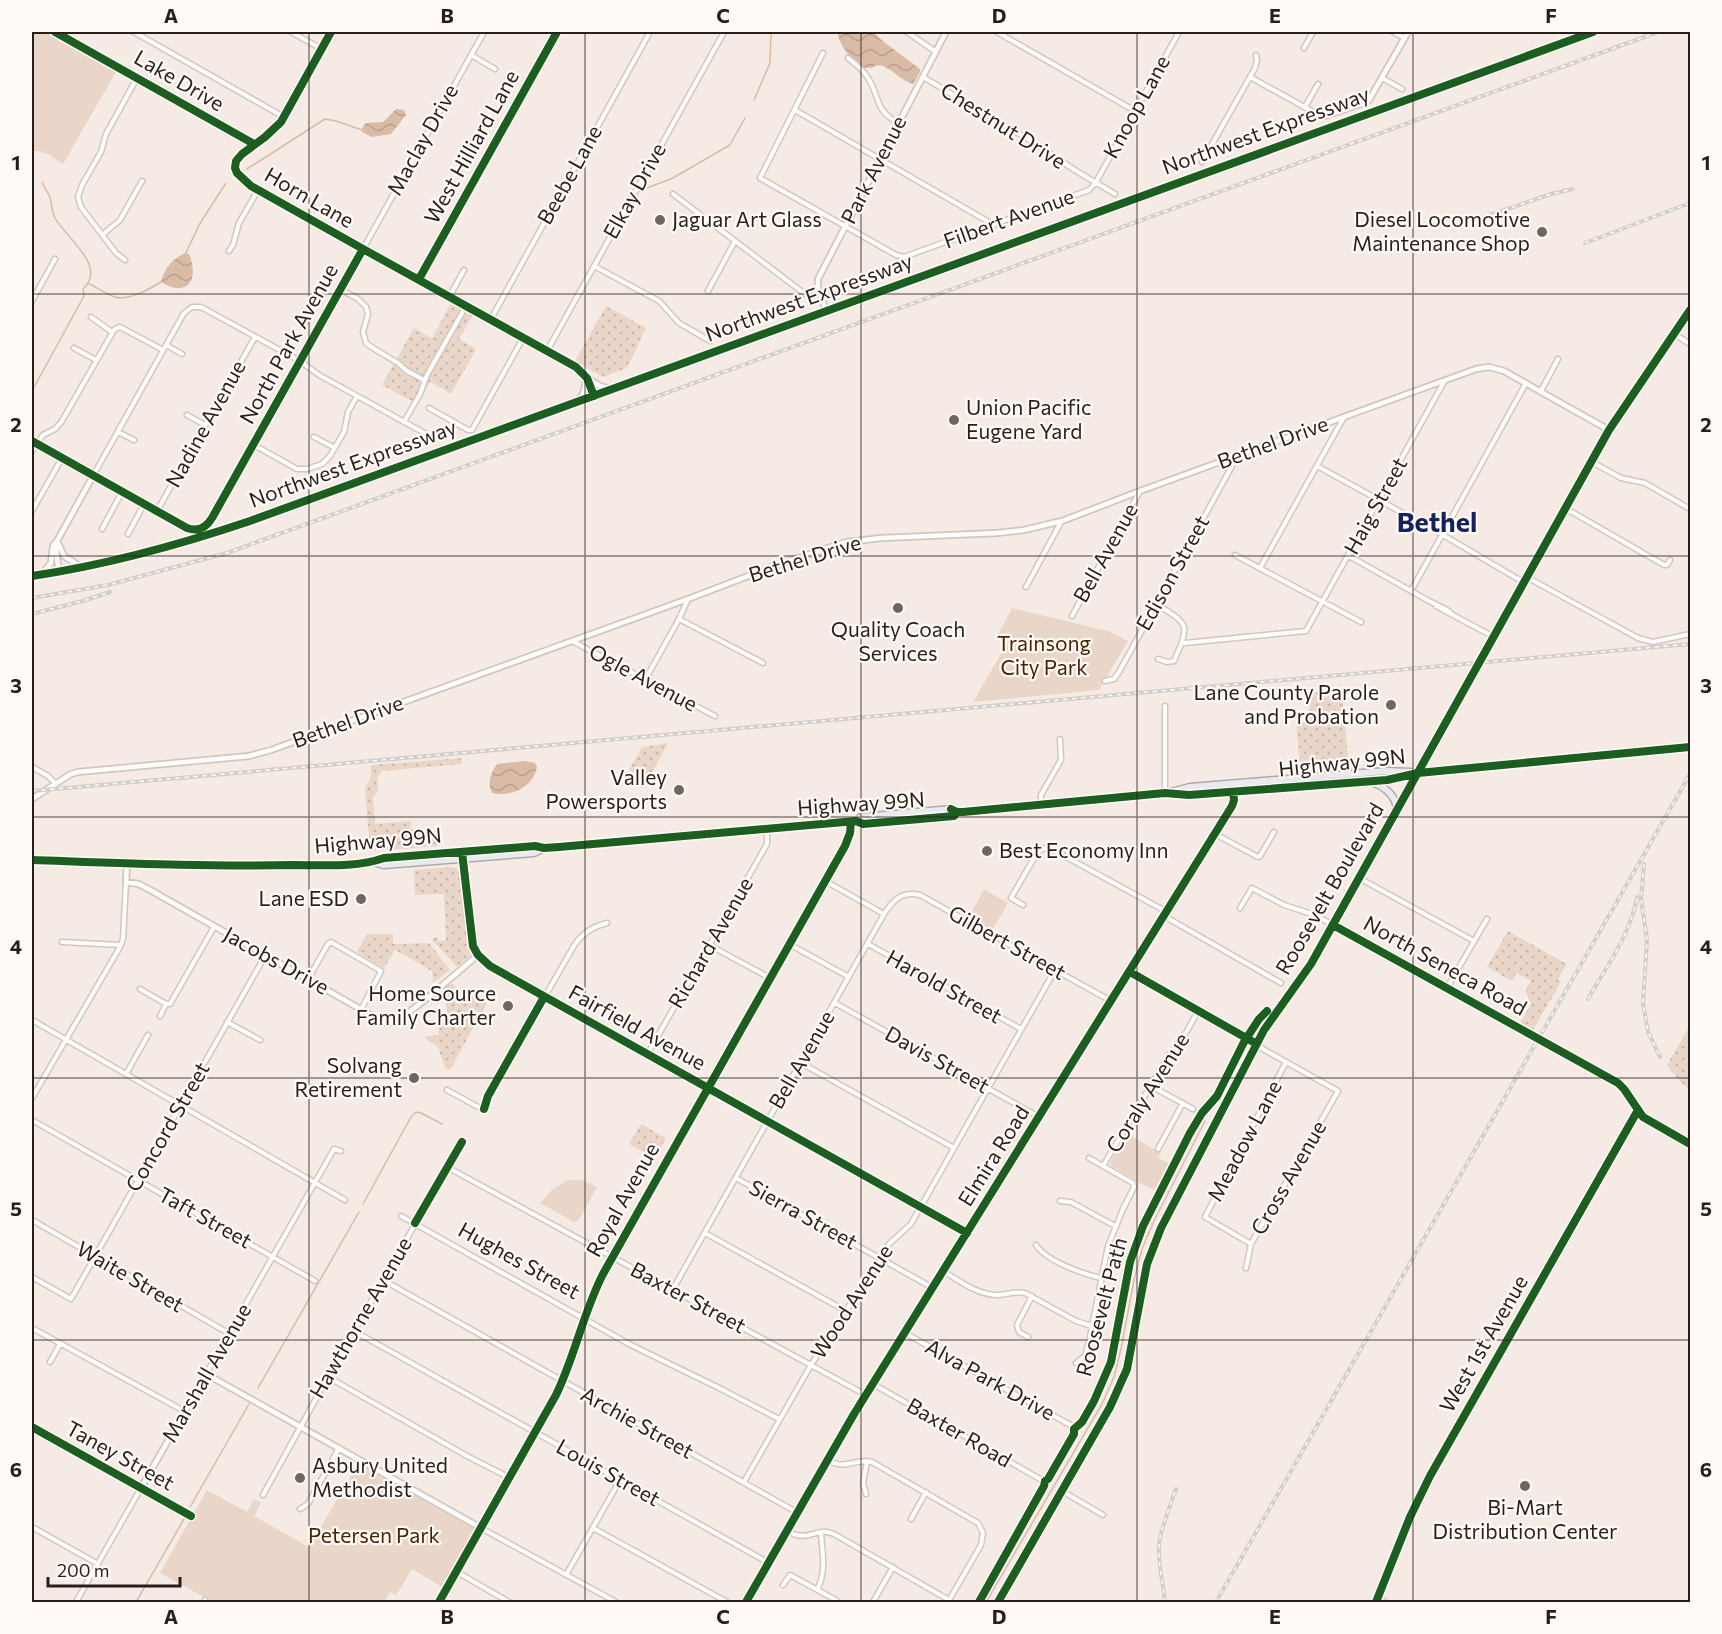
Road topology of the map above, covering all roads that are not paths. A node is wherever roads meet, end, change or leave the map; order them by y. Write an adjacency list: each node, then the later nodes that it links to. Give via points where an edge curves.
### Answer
1 (55, 32): 28 (street, Lake Drive)
2 (134, 32): 36 (street)
3 (291, 32): 19 (street)
4 (331, 32): 19 (street, Horn Lane)
5 (484, 32): 22 (street, Maclay Drive)
6 (557, 32): 56 (street, West Hilliard Lane)
7 (650, 32): 66 (street, Beebe Lane)
8 (724, 32): 54 (street, Elkay Drive)
9 (907, 32): 20 (street)
10 (946, 32): 20 (street, Park Avenue)
11 (997, 32): 34 (street)
12 (1179, 32): 34 (street, Knoop Lane)
13 (1313, 32): 18 (street)
14 (1393, 32): 17 (street)
15 (1408, 32): 17 (street)
16 (1593, 32): 63 (main road, Northwest Expressway)
17 (1405, 38): 29 (street)
18 (1304, 48)
19 (322, 49): 36 (street, Horn Lane)
20 (936, 52): 26 (street, Park Avenue)
21 (823, 53): 33 (street)
22 (471, 55): 25 (street); 50 (street, Maclay Drive)
23 (1256, 55): 27 (street)
24 (848, 58): 37 (street, via 866,75 881,110)
25 (495, 69)
26 (923, 77): 37 (street, Park Avenue); 42 (street, Chestnut Drive)
27 (1250, 77): 32 (street); 40 (street)
28 (137, 78): 38 (street, Lake Drive); 48 (street, via 79,193 81,207)
29 (1382, 78): 31 (street); 35 (street, via 1364,104)
30 (1318, 84): 32 (street)
31 (1402, 89)
32 (1305, 107): 35 (street)
33 (795, 111): 39 (street); 47 (street, Filbert Avenue, via 760,179)
34 (1135, 111): 42 (street, Knoop Lane)
35 (1325, 116)
36 (284, 117): 38 (street, Horn Lane)
37 (898, 123): 39 (street, Park Avenue)
38 (254, 144): 43 (street, Horn Lane, via 239,156 235,165 241,178)
39 (880, 158): 46 (street); 47 (street, Park Avenue)
40 (1202, 162)
41 (142, 181): 48 (street, via 120,220)
42 (1096, 182): 45 (street, Chestnut Drive); 46 (street, Filbert Avenue, via 1089,190)
43 (258, 190): 50 (street, Horn Lane); 51 (street, via 237,227)
44 (674, 194): 49 (street)
45 (1115, 194)
46 (995, 225): 47 (street, Filbert Avenue, via 904,257)
47 (845, 226): 59 (street, Park Avenue, via 818,279)
48 (102, 235): 53 (street)
49 (735, 240): 58 (street); 59 (street, via 805,294)
50 (363, 249): 56 (street, North Park Avenue); 57 (street, North Park Avenue)
51 (229, 251)
52 (55, 259): 61 (street)
53 (124, 260)
54 (594, 266): 71 (street, via 659,301 679,323); 76 (street, Elkay Drive)
55 (464, 270): 60 (street)
56 (419, 279): 60 (street, North Park Avenue)
57 (340, 289): 80 (street, North Park Avenue); 82 (street, via 366,307 366,343)
58 (708, 291)
59 (820, 293): 63 (street, Park Avenue)
60 (449, 297): 62 (street, North Park Avenue)
61 (32, 301)
62 (466, 306): 66 (street, North Park Avenue); 82 (street)
63 (826, 310): 85 (main road, Northwest Expressway)
64 (1690, 310): 68 (main road, Roosevelt Boulevard)
65 (91, 317): 67 (street)
66 (491, 320): 70 (street, North Park Avenue)
67 (112, 332): 75 (street, via 122,328); 79 (street)
68 (1674, 334): 72 (street); 95 (main road, Roosevelt Boulevard)
69 (255, 337): 73 (street, via 199,306 185,311); 80 (street); 94 (street, Nadine Avenue)
70 (523, 338): 76 (street, North Park Avenue); 90 (street, via 472,430)
71 (710, 341)
72 (1690, 344)
73 (166, 345): 75 (street); 77 (street)
74 (74, 348): 79 (street)
75 (163, 350): 96 (street)
76 (547, 351): 81 (street, North Park Avenue, via 580,370)
77 (182, 354)
78 (1558, 359): 86 (street)
79 (96, 360): 101 (street, via 62,420)
80 (300, 361): 87 (street); 102 (street, North Park Avenue)
81 (586, 378): 85 (street); 88 (street, North Park Avenue); 89 (street)
82 (424, 380): 93 (street)
83 (1445, 380): 84 (street, Bethel Drive, via 1489,367); 92 (street, Bethel Drive); 112 (street, Haig Street)
84 (1527, 383): 86 (street, Bethel Drive); 121 (street)
85 (611, 389): 88 (main road, Northwest Expressway)
86 (1540, 391): 95 (street, Bethel Drive)
87 (357, 396): 93 (street); 103 (street)
88 (594, 396): 89 (main road, Northwest Expressway)
89 (577, 402): 126 (main road, Northwest Expressway, via 197,539)
90 (429, 408)
91 (188, 415): 94 (street)
92 (1344, 417): 106 (street, Bethel Drive); 108 (street)
93 (404, 422): 97 (street)
94 (205, 425): 117 (street, Nadine Avenue)
95 (1609, 430): 107 (main road, Roosevelt Boulevard)
96 (118, 432): 100 (street); 109 (street)
97 (428, 435)
98 (314, 437): 103 (street)
99 (32, 441): 101 (street, North Park Avenue)
100 (134, 441)
101 (37, 444): 104 (street); 105 (street, North Park Avenue)
102 (254, 445): 103 (street, via 302,470 324,462); 117 (street, North Park Avenue, via 204,528 187,528)
103 (335, 448)
104 (32, 451)
105 (62, 458): 109 (street, North Park Avenue); 116 (street)
106 (1232, 458): 110 (street, Bethel Drive); 136 (street, Edison Street, via 1232,466)
107 (1592, 462): 114 (main road, Roosevelt Boulevard); 115 (street, via 1624,479 1645,483)
108 (1317, 466): 112 (street); 127 (street)
109 (93, 476): 111 (street, North Park Avenue); 122 (street)
110 (1140, 491): 118 (street, Bethel Drive); 137 (street, Bell Avenue)
111 (122, 492): 113 (street, North Park Avenue); 119 (street)
112 (1380, 500): 121 (street); 124 (street, Haig Street)
113 (144, 504): 117 (street, North Park Avenue); 120 (street)
114 (1565, 508): 125 (street, via 1664,565); 131 (main road, Roosevelt Boulevard)
115 (1690, 509)
116 (32, 511)
117 (157, 511)
118 (1062, 521): 132 (street); 134 (street, Bethel Drive, via 1024,530 854,540)
119 (102, 529)
120 (128, 534)
121 (1443, 535): 131 (street, via 1518,579); 133 (street)
122 (57, 541): 126 (street, via 64,556); 128 (street); 129 (street, via 51,563)
123 (1235, 555): 127 (street)
124 (1349, 556): 133 (street); 135 (street, Haig Street)
125 (1670, 560)
126 (81, 567): 128 (main road, Northwest Expressway)
127 (1260, 568): 135 (street)
128 (59, 572): 129 (main road, Northwest Expressway)
129 (42, 574): 130 (main road, Northwest Expressway)
130 (32, 576)
131 (1525, 579): 140 (street, via 1638,638 1653,642); 141 (main road, Roosevelt Boulevard)
132 (1026, 588)
133 (1411, 591): 141 (street)
134 (688, 599): 138 (street); 142 (street, Bethel Drive)
135 (1323, 602): 139 (street); 143 (street, Haig Street, via 1306,632)
136 (1156, 605): 143 (street, via 1183,626); 147 (street, Edison Street, via 1116,676)
137 (1072, 616)
138 (679, 619): 145 (street); 146 (street)
139 (1361, 622)
140 (1690, 634)
141 (1494, 637): 153 (main road, Roosevelt Boulevard)
142 (571, 641): 146 (street, Ogle Avenue); 155 (street, Bethel Drive, via 271,750 249,756 83,771)
143 (1182, 642): 144 (street, via 1174,661)
144 (1158, 659)
145 (762, 663)
146 (645, 680): 149 (street, Ogle Avenue)
147 (1105, 681)
148 (1165, 706): 157 (street)
149 (715, 716)
150 (1060, 739): 159 (street, via 1061,760 1041,795)
151 (1690, 747): 153 (main road, Highway 99N)
152 (32, 767): 155 (street)
153 (1418, 773): 154 (main road, Highway 99N); 157 (main road, Highway 99N, via 1387,771 1190,787); 160 (main road, Roosevelt Boulevard)
154 (1367, 781): 156 (main road, Highway 99N); 160 (main road, via 1378,784 1395,798)
155 (56, 784): 158 (street, Bethel Drive)
156 (1233, 792): 157 (main road, Highway 99N); 164 (street, Elmira Road, via 1232,806)
157 (1165, 794): 159 (main road, Highway 99N)
158 (32, 799)
159 (1041, 805): 161 (main road, Highway 99N, via 863,824)
160 (1397, 809): 168 (main road, Roosevelt Boulevard)
161 (854, 821): 162 (main road, Highway 99N); 169 (street, Royal Avenue)
162 (767, 829): 165 (main road, Highway 99N, via 544,848 534,853); 185 (street, Richard Avenue, via 767,844)
163 (1274, 832): 164 (street, via 1258,857)
164 (1215, 834): 175 (street, Elmira Road)
165 (462, 856): 167 (main road, Highway 99N, via 252,866); 186 (street)
166 (32, 860): 167 (main road, Highway 99N)
167 (127, 863): 170 (street)
168 (1358, 878): 178 (main road, Roosevelt Boulevard); 180 (street)
169 (825, 881): 174 (street); 182 (street, Royal Avenue)
170 (126, 882): 179 (street, Jacobs Drive, via 140,885); 184 (street)
171 (900, 896): 174 (street, Bell Avenue); 188 (street, Gilbert Street, via 920,895)
172 (1023, 905): 175 (street, via 1011,898 1037,853 1048,847)
173 (1240, 908): 178 (street, North Seneca Road, via 1252,888 1284,906 1316,915)
174 (884, 914): 183 (street, Bell Avenue)
175 (1165, 914): 189 (street, Elmira Road); 193 (street)
176 (1487, 919): 180 (street)
177 (607, 923): 196 (street, via 578,939)
178 (1333, 925): 194 (main road, North Seneca Road); 209 (main road, Roosevelt Boulevard)
179 (214, 927): 187 (street, Jacobs Drive); 198 (street, via 170,1004)
180 (1474, 941): 194 (street)
181 (62, 942): 184 (street)
182 (789, 944): 190 (street); 191 (street, Royal Avenue)
183 (868, 944): 190 (street, Bell Avenue); 205 (street, Harold Street)
184 (121, 945): 207 (street)
185 (710, 945): 191 (street); 210 (street, Richard Avenue)
186 (477, 955): 196 (street, Fairfield Avenue); 200 (street, Jacobs Drive, via 394,1022 385,1023)
187 (265, 956): 192 (street, Jacobs Drive); 204 (street, Concord Street)
188 (1055, 970): 197 (street, Gilbert Street); 205 (street, Wood Avenue)
189 (1130, 972): 197 (street, Elmira Road); 201 (street)
190 (849, 977): 199 (street, Bell Avenue)
191 (770, 978): 215 (street, Royal Avenue)
192 (308, 980): 200 (street, Jacobs Drive); 200 (street, via 331,942 382,972)
193 (1281, 983)
194 (1448, 988): 222 (main road, North Seneca Road, via 1618,1083)
195 (140, 989): 198 (street)
196 (544, 997): 210 (street, Fairfield Avenue); 217 (street, via 484,1109)
197 (1111, 1001): 223 (street, Elmira Road)
198 (166, 1004): 202 (street)
199 (834, 1004): 212 (street, Bell Avenue); 216 (street, Davis Street)
200 (361, 1010)
201 (1198, 1011): 209 (street); 214 (street, Coraly Avenue)
202 (160, 1016)
203 (32, 1020): 207 (street)
204 (227, 1022): 208 (street); 220 (street, Concord Street)
205 (1021, 1029): 216 (street, Wood Avenue)
206 (148, 1035): 213 (street)
207 (65, 1039): 213 (street); 218 (street)
208 (260, 1040)
209 (1256, 1044): 211 (street); 292 (main road, Roosevelt Boulevard, via 1154,1245 1143,1281 1127,1369)
210 (648, 1055): 215 (street, Fairfield Avenue)
211 (1287, 1062): 247 (street, Meadow Lane, via 1205,1216); 247 (street, Cross Avenue, via 1338,1091)
212 (801, 1063): 225 (street, Bell Avenue); 228 (street)
213 (126, 1074): 220 (street)
214 (1151, 1086): 219 (street); 232 (street, Coraly Avenue)
215 (707, 1088): 225 (street, Fairfield Avenue); 251 (street, Royal Avenue)
216 (988, 1089): 223 (street, Davis Street); 228 (street, Wood Avenue)
217 (447, 1090)
218 (32, 1098)
219 (1183, 1103): 221 (street); 229 (street)
220 (180, 1105): 236 (street, Concord Street); 237 (street)
221 (1193, 1109)
222 (1638, 1110): 227 (main road, North Seneca Road, via 1646,1119); 234 (main road, West 1st Avenue)
223 (1039, 1117): 246 (street, Elmira Road)
224 (32, 1120): 236 (street, Taft Street)
225 (767, 1121): 235 (street, Bell Avenue); 240 (street, Fairfield Avenue)
226 (462, 1142): 233 (street, Hawthorne Avenue)
227 (1690, 1144)
228 (954, 1148): 240 (street, Wood Avenue)
229 (1158, 1149)
230 (341, 1151): 237 (street, Marshall Avenue, via 334,1149)
231 (1089, 1158): 232 (street)
232 (1103, 1166): 244 (street, Coraly Avenue, via 1134,1185)
233 (447, 1167): 243 (street, Hawthorne Avenue); 251 (street, Baxter Street)
234 (1604, 1171): 314 (street, West 1st Avenue, via 1430,1476)
235 (735, 1178): 245 (street, Bell Avenue); 252 (street, Sierra Street)
236 (138, 1180): 249 (street, Concord Street); 250 (street, Taft Street)
237 (315, 1183): 238 (street); 250 (street, Marshall Avenue)
238 (345, 1200)
239 (1060, 1201): 244 (street, via 1071,1202)
240 (921, 1207): 246 (street, Fairfield Avenue); 252 (street, Wood Avenue)
241 (401, 1216): 243 (street, Hughes Street)
242 (32, 1220): 249 (street, Waite Street)
243 (415, 1223): 257 (street, Hawthorne Avenue); 263 (street, Hughes Street)
244 (1115, 1226): 256 (street, Coraly Avenue)
245 (705, 1232): 260 (street, Bell Avenue); 262 (street)
246 (967, 1233): 254 (street, Elmira Road)
247 (1251, 1244): 253 (street, Cross Avenue)
248 (1036, 1245): 256 (street, via 1077,1272)
249 (94, 1257): 255 (street, Concord Street, via 71,1299); 268 (street, Waite Street)
250 (274, 1257): 258 (street, Taft Street); 268 (street, Marshall Avenue)
251 (612, 1257): 260 (street, Baxter Street); 263 (street, Royal Avenue)
252 (880, 1258): 259 (street, Sierra Street); 262 (street, Wood Avenue)
253 (1246, 1268)
254 (943, 1271): 259 (street, Elmira Road); 261 (street, via 983,1293 1019,1292)
255 (32, 1276)
256 (1101, 1278): 264 (street, Coraly Avenue)
257 (383, 1280): 266 (street, Hawthorne Avenue); 276 (street, Archie Street)
258 (315, 1281)
259 (933, 1288): 267 (street, Elmira Road)
260 (673, 1289): 273 (street, Baxter Street)
261 (1032, 1296): 264 (street); 269 (street, via 1017,1325 1019,1332)
262 (846, 1311): 273 (street, Wood Avenue)
263 (584, 1319): 276 (street, Royal Avenue); 280 (street, Hughes Street)
264 (1092, 1326): 272 (street, Coraly Avenue, via 1085,1356)
265 (32, 1328): 270 (street)
266 (354, 1331): 275 (street, Hawthorne Avenue); 283 (street, Louis Street)
267 (904, 1333): 277 (street, Elmira Road); 289 (street, Alva Park Drive, via 1072,1426 1074,1434)
268 (230, 1334): 274 (street, Marshall Avenue)
269 (1028, 1337)
270 (60, 1344): 271 (street); 279 (street)
271 (50, 1362)
272 (1076, 1363)
273 (811, 1365): 278 (street, Baxter Street); 280 (street, Wood Avenue)
274 (206, 1374): 279 (street, Marshall Avenue); 281 (street)
275 (328, 1377): 281 (street, Hawthorne Avenue); 287 (street)
276 (562, 1381): 283 (street, Royal Avenue); 290 (street, Archie Street)
277 (873, 1384): 278 (street, Elmira Road); 289 (street, Baxter Road)
278 (866, 1395): 285 (street, Elmira Road)
279 (184, 1411): 291 (street, Marshall Avenue)
280 (779, 1419): 290 (street, Wood Avenue)
281 (300, 1426): 284 (street); 295 (street, Hawthorne Avenue)
282 (32, 1427): 291 (street, Taney Street)
283 (535, 1432): 287 (street, Royal Avenue); 288 (street, Louis Street)
284 (339, 1448): 296 (street, via 308,1504); 302 (street)
285 (827, 1460): 286 (street, via 844,1466); 298 (street, Elmira Road)
286 (867, 1461): 293 (street); 294 (street)
287 (510, 1478): 302 (street, Royal Avenue)
288 (620, 1480): 303 (street); 306 (street, Louis Street)
289 (1045, 1481)
290 (744, 1482): 298 (street, Archie Street)
291 (141, 1488): 297 (street, Taney Street); 307 (street, Marshall Avenue)
292 (1062, 1491): 299 (street); 323 (main road, Roosevelt Boulevard)
293 (926, 1492): 300 (street); 315 (street, via 974,1519 983,1533 981,1545)
294 (866, 1494)
295 (263, 1495)
296 (300, 1509)
297 (183, 1511)
298 (798, 1513): 304 (street, Elmira Road)
299 (1103, 1515)
300 (910, 1519)
301 (32, 1527): 307 (street)
302 (481, 1528): 309 (street, Royal Avenue); 310 (street)
303 (593, 1528): 310 (street); 320 (street)
304 (787, 1531): 305 (street, via 800,1537); 306 (street, Elmira Road)
305 (821, 1532): 308 (street, via 834,1534); 312 (street, via 824,1564)
306 (769, 1563): 321 (street, Elmira Road)
307 (98, 1564): 316 (street, Marshall Avenue)
308 (893, 1568): 315 (street); 322 (street)
309 (457, 1572): 317 (street, Royal Avenue); 318 (street)
310 (566, 1575): 319 (street)
311 (783, 1585): 312 (street, via 790,1575)
312 (817, 1590): 313 (street)
313 (836, 1600)
314 (1376, 1600): 324 (street)
315 (949, 1601)
316 (76, 1602)
317 (439, 1602)
318 (509, 1602)
319 (613, 1602)
320 (727, 1602)
321 (746, 1602)
322 (873, 1602)
323 (998, 1602)
324 (1385, 1602)

